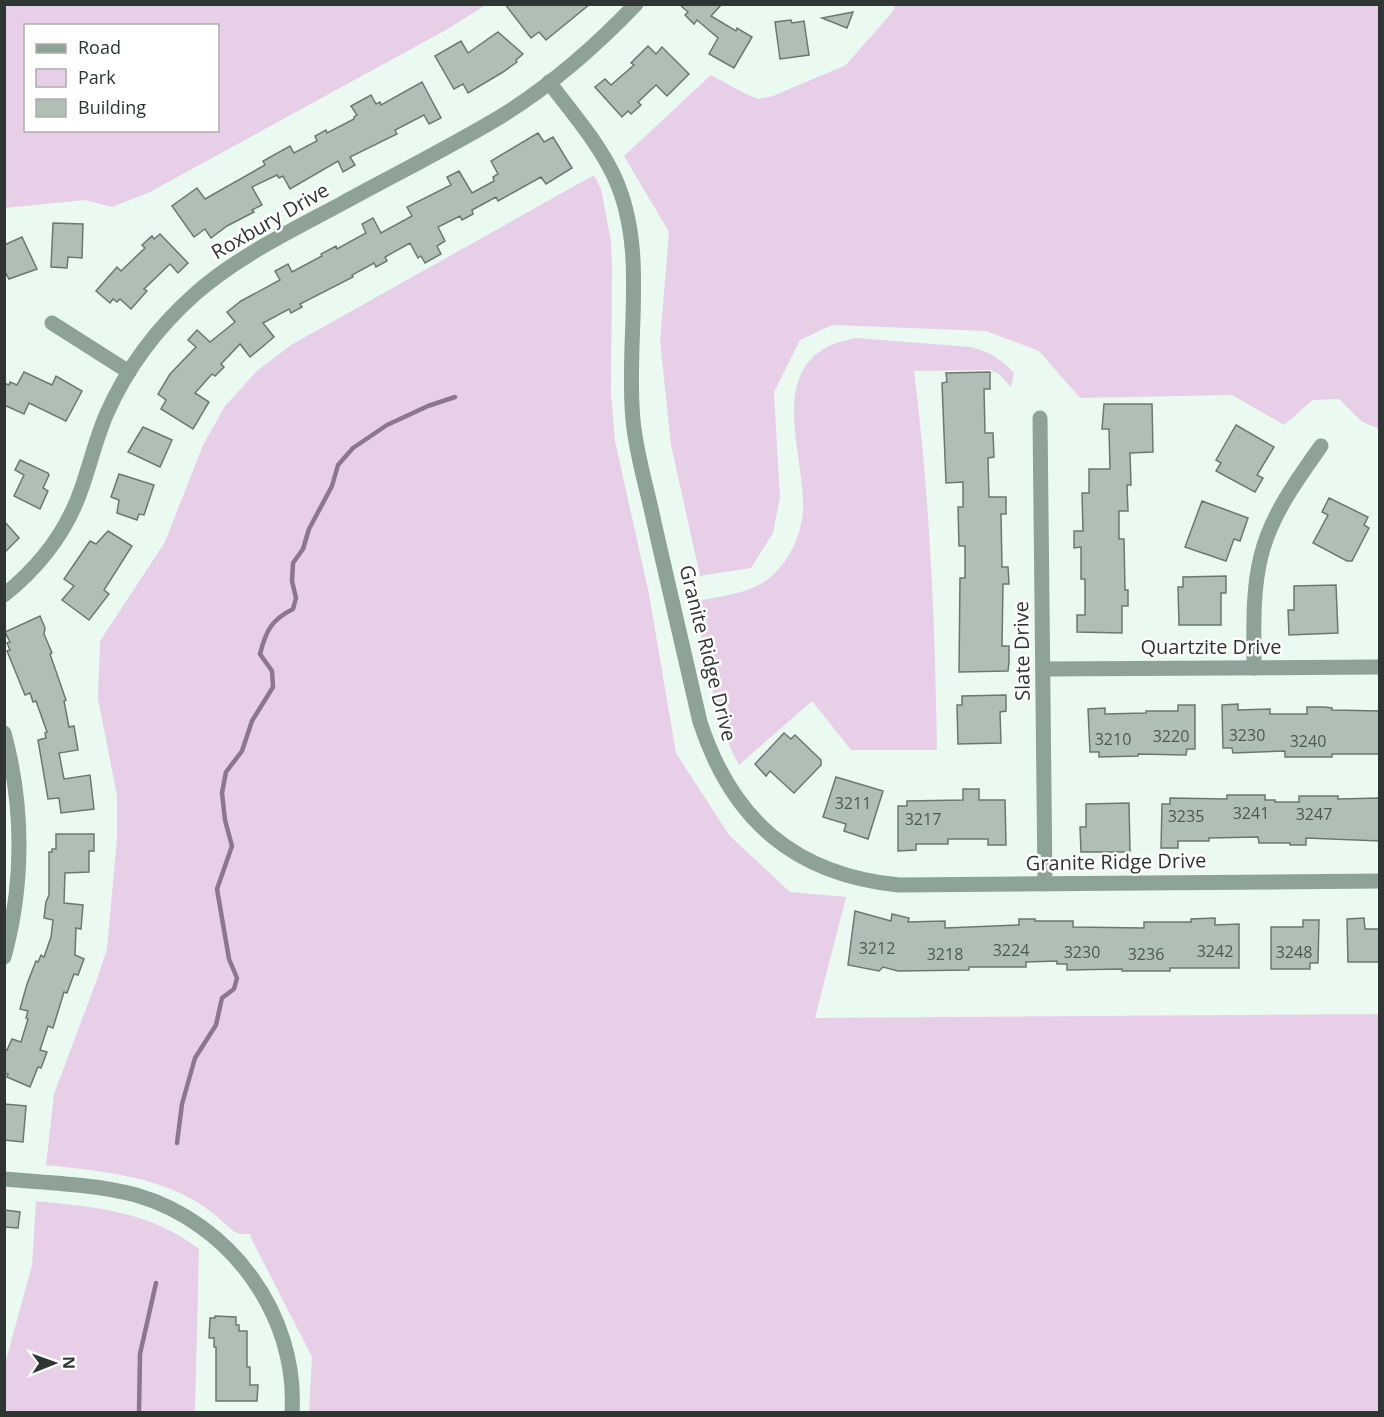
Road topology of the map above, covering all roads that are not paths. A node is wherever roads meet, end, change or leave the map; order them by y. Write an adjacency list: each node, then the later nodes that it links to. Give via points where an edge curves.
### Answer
1 (636, 4): 2 (street, Roxbury Drive)
2 (549, 82): 4 (street, Roxbury Drive, via 500,116 241,259 176,312); 13 (street, Granite Ridge Drive, via 603,156 623,201 633,261 631,391 637,447 700,722 733,793 779,842 803,858 854,879 918,886)
3 (52, 323): 4 (street)
4 (129, 372): 7 (street, Roxbury Drive, via 106,415 81,491 62,532 37,565)
5 (1041, 418): 10 (street, Slate Drive)
6 (1321, 446): 9 (street, via 1278,512 1261,554 1254,609)
7 (4, 595)
8 (1380, 666): 9 (street, Quartzite Drive)
9 (1254, 668): 10 (street, Quartzite Drive)
10 (1043, 669): 13 (street, Slate Drive)
11 (4, 733): 14 (street, via 18,804 19,834 16,899)
12 (1380, 881): 13 (street, Granite Ridge Drive)
13 (1045, 884)
14 (4, 957)
15 (4, 1179): 16 (street, via 102,1188 136,1196 164,1205 213,1236 237,1260 271,1307 290,1366)
16 (292, 1413)

